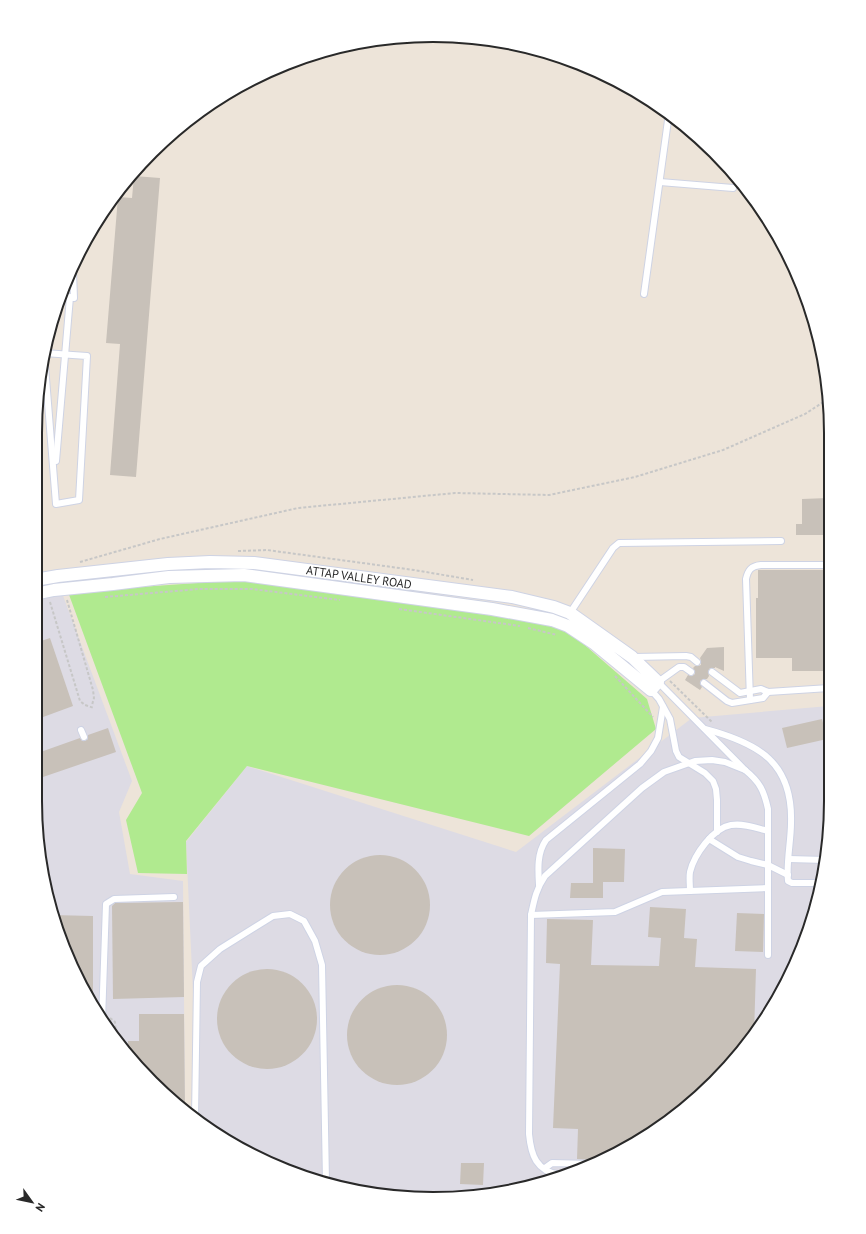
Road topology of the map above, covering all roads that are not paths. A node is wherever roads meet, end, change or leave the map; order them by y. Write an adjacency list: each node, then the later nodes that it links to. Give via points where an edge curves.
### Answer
1 (668, 121): 2 (lane)
2 (660, 182): 3 (lane); 5 (lane)
3 (733, 188)
4 (73, 280): 7 (lane, via 74,298)
5 (644, 294)
6 (67, 297): 7 (lane)
7 (70, 297): 9 (lane)
8 (51, 353): 9 (lane)
9 (65, 354): 11 (lane); 11 (lane, via 87,356 79,500 56,504)
10 (46, 377): 11 (lane)
11 (54, 478)
12 (781, 541): 20 (lane, via 620,543 613,548)
13 (168, 564): 15 (street, ATTAP VALLEY ROAD); 16 (street); 20 (street, ATTAP VALLEY ROAD, via 254,563 512,597)
14 (824, 565): 28 (lane, via 761,565 754,566 748,571 746,580)
15 (52, 577): 17 (street, ATTAP VALLEY ROAD); 18 (lane)
16 (169, 577): 18 (street, ATTAP VALLEY ROAD); 26 (street, ATTAP VALLEY ROAD, via 244,575 492,609 552,620 568,626)
17 (42, 579)
18 (54, 590): 19 (street, ATTAP VALLEY ROAD)
19 (42, 593)
20 (570, 613): 21 (street, ATTAP VALLEY ROAD)
21 (632, 657): 22 (lane, via 686,656); 26 (street, ATTAP VALLEY ROAD)
22 (697, 662)
23 (691, 672): 26 (lane, via 679,667)
24 (712, 672): 28 (lane, via 738,692)
25 (704, 683): 30 (lane, via 729,702)
26 (654, 686): 31 (lane); 32 (lane)
27 (824, 688): 29 (lane)
28 (750, 692): 29 (lane, via 761,689); 30 (lane)
29 (768, 692): 30 (lane, via 763,698)
30 (750, 700)
31 (663, 707): 35 (lane, via 670,719 679,758); 45 (lane, via 658,738 640,764 546,840 541,847)
32 (704, 728): 36 (lane); 40 (lane, via 742,740 772,761 781,773 791,800)
33 (81, 730): 34 (lane)
34 (84, 737)
35 (688, 763): 36 (lane, via 712,760); 38 (lane, via 713,781); 45 (lane, via 664,772 642,788 545,876)
36 (745, 770): 37 (lane, via 759,783 765,795)
37 (768, 831): 38 (lane, via 746,825 731,825); 42 (lane)
38 (717, 832): 39 (lane)
39 (710, 839): 42 (lane, via 738,857); 47 (lane, via 694,862 690,873)
40 (789, 860): 41 (lane); 43 (lane)
41 (819, 860)
42 (768, 865): 43 (lane); 46 (lane)
43 (788, 875): 44 (lane, via 788,881 792,883)
44 (815, 883)
45 (539, 885): 49 (lane)
46 (768, 888): 47 (lane); 50 (lane)
47 (690, 891): 49 (lane, via 662,892 609,913)
48 (174, 897): 51 (lane, via 114,899 106,904)
49 (531, 916): 54 (lane, via 530,1134 536,1162)
50 (768, 955)
51 (102, 1009)
52 (195, 1111): 56 (lane, via 197,982 201,966 220,949 273,916 290,914 304,921 315,941 322,965)
53 (579, 1164): 54 (lane, via 552,1163)
54 (545, 1168): 55 (lane)
55 (552, 1173)
56 (326, 1177)

